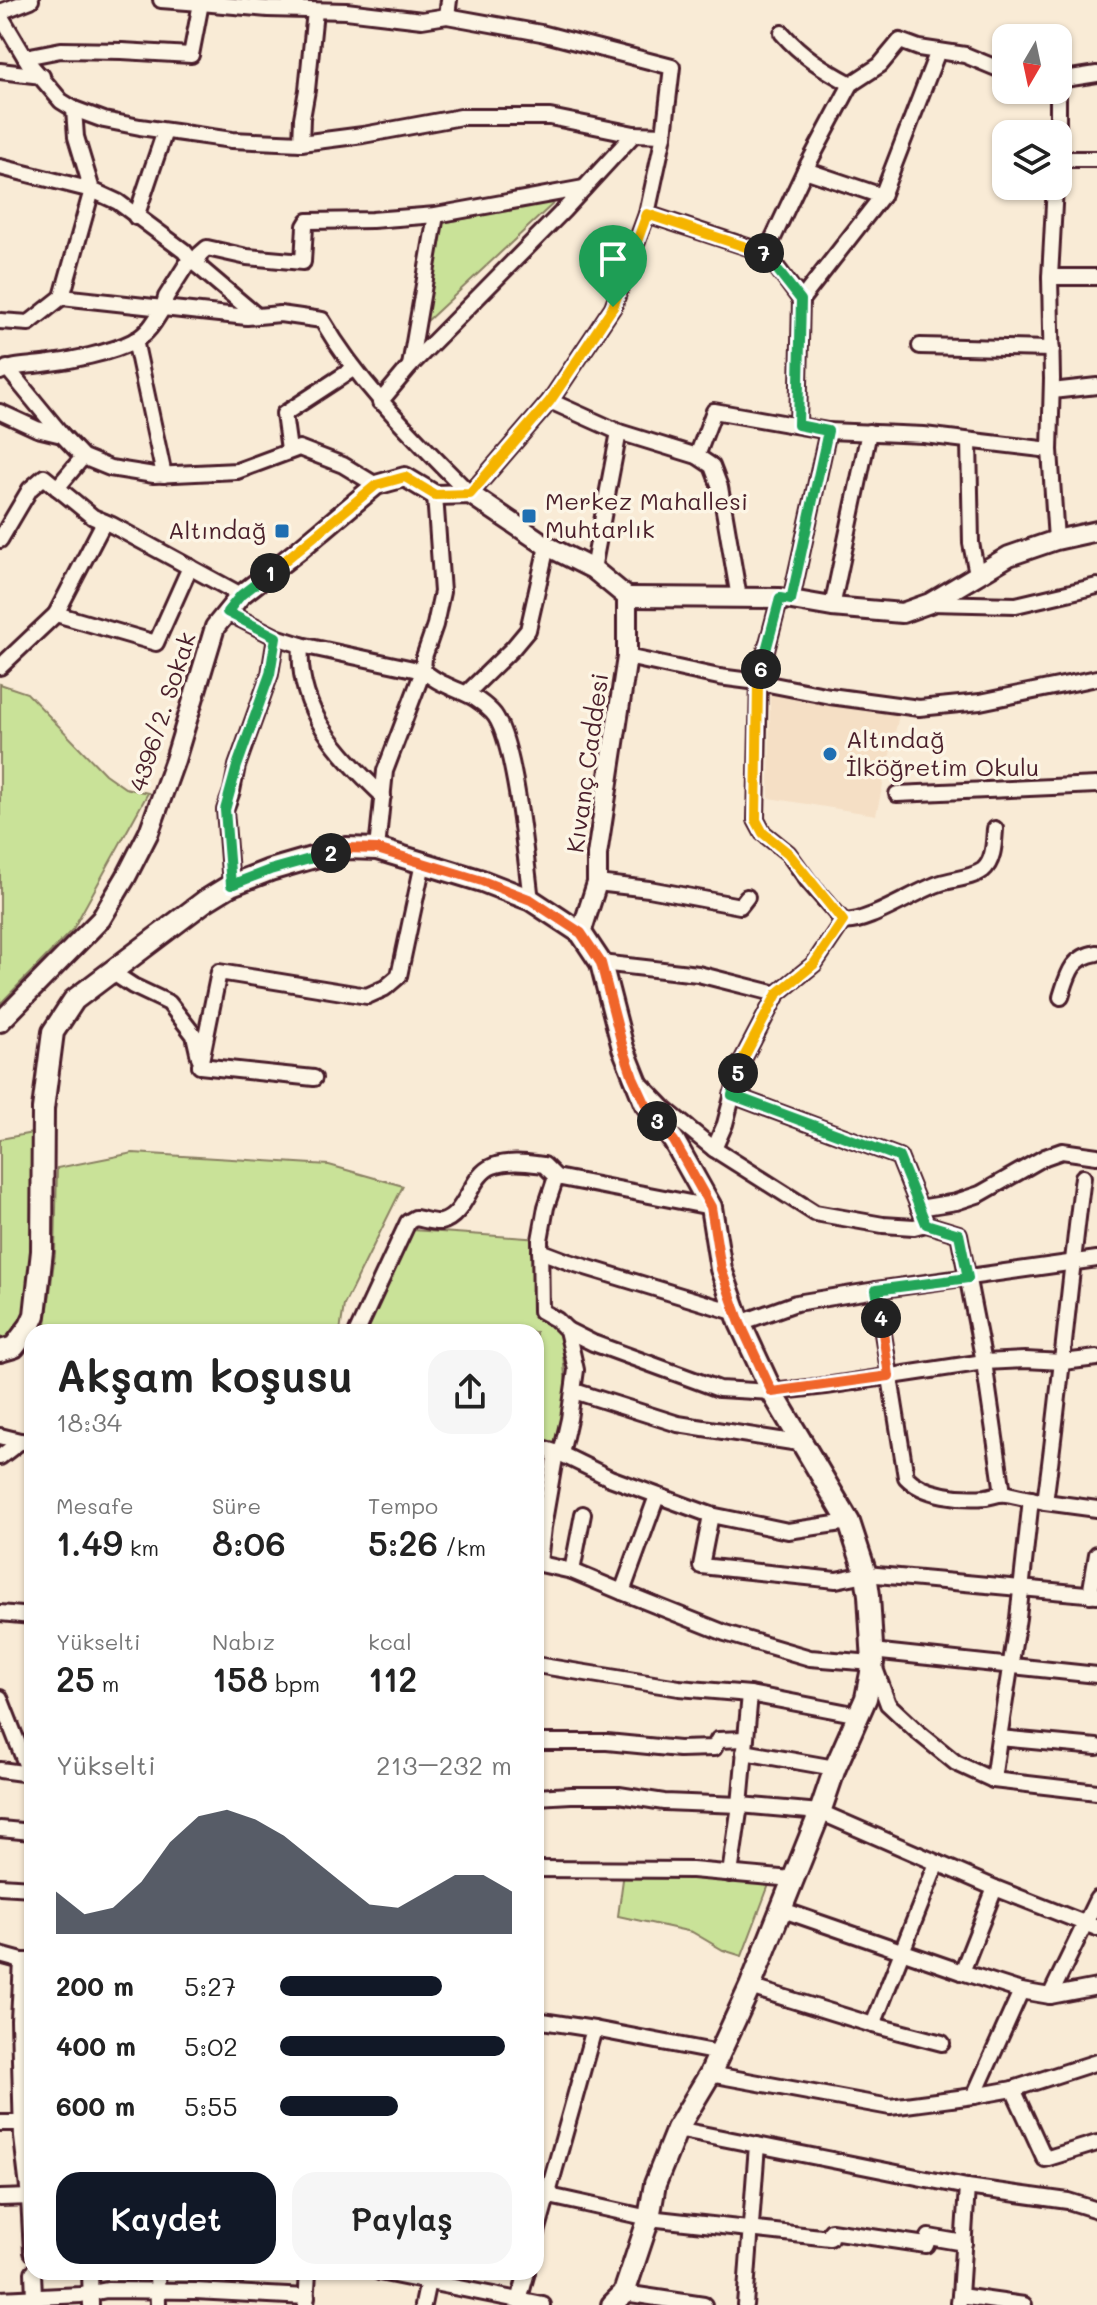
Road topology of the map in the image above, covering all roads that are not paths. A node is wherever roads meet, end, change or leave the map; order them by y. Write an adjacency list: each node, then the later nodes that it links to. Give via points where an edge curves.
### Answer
1 (31, 0): 6 (street)
2 (161, 0): 4 (street)
3 (449, 0): 7 (street)
4 (201, 2): 5 (street); 10 (street, via 191,55 61,50)
5 (315, 11): 7 (street, via 422,20); 21 (street)
6 (0, 14): 10 (street)
7 (447, 16): 20 (street, via 541,33 672,67)
8 (782, 33): 16 (street, via 816,65)
9 (938, 51): 11 (street); 16 (street, via 900,41 880,65); 28 (street)
10 (25, 57): 14 (street)
11 (992, 66)
12 (0, 71): 14 (street)
13 (1097, 74): 15 (street)
14 (42, 76): 17 (street)
15 (1072, 78)
16 (851, 84): 25 (street)
17 (74, 109): 18 (street); 27 (street, via 76,137)
18 (165, 131): 21 (street); 32 (street)
19 (634, 134): 20 (street); 21 (street, via 550,117 461,117); 26 (street)
20 (664, 135): 30 (street)
21 (301, 143)
22 (1072, 159): 23 (street)
23 (1097, 159)
24 (0, 167): 27 (street)
25 (805, 170): 28 (street); 33 (street)
26 (584, 188): 31 (street); 45 (street)
27 (92, 190): 32 (street); 37 (street)
28 (882, 196): 38 (street)
29 (1054, 200): 35 (street)
30 (647, 214): 33 (street); 50 (street, via 613,307)
31 (436, 215): 34 (street, via 308,221 303,262 207,248); 45 (street)
32 (136, 217): 34 (street)
33 (766, 253): 38 (street)
34 (194, 262): 39 (street); 40 (street)
35 (1050, 277): 36 (street); 44 (street)
36 (1097, 277)
37 (62, 297): 39 (street); 41 (street, via 29,323)
38 (801, 300): 53 (street)
39 (163, 308): 40 (street); 42 (street, via 152,327)
40 (257, 316): 46 (street, via 322,320)
41 (0, 321)
42 (135, 340): 47 (street); 63 (street)
43 (920, 346): 44 (street)
44 (1052, 349): 49 (street)
45 (410, 366): 51 (street)
46 (353, 369): 51 (street); 59 (street, via 284,414)
47 (4, 370): 57 (street)
48 (1097, 386): 49 (street)
49 (1052, 391): 60 (street)
50 (550, 401): 55 (street); 66 (street)
51 (380, 402): 66 (street)
52 (1, 415): 57 (street)
53 (798, 425): 54 (street); 61 (street, via 714,411)
54 (828, 431): 56 (street); 80 (street)
55 (619, 432): 61 (street); 74 (street)
56 (869, 432): 58 (street); 82 (street)
57 (62, 435): 62 (street)
58 (969, 441): 60 (street); 75 (street, via 971,543)
59 (289, 450): 63 (street, via 237,471); 64 (street, via 321,456)
60 (1050, 450): 71 (street)
61 (697, 456): 79 (street, via 712,466 720,487)
62 (83, 457): 63 (street, via 110,468); 65 (street)
63 (164, 475)
64 (376, 485): 67 (street, via 405,477); 77 (street, 4396/2. Sokak)
65 (57, 488): 68 (street); 70 (street, via 44,477 30,489)
66 (470, 494): 67 (street); 72 (street)
67 (435, 495): 89 (street, via 442,592)
68 (104, 522): 73 (street); 84 (street)
69 (1097, 531): 71 (street)
70 (0, 540)
71 (1056, 540): 75 (street)
72 (547, 546): 74 (street); 92 (street, via 528,630)
73 (190, 567): 77 (street); 84 (street, via 156,643)
74 (593, 569): 78 (street)
75 (977, 574): 81 (street)
76 (1097, 586): 81 (street, via 1016,605)
77 (241, 595): 83 (street, 4396/2. Sokak)
78 (627, 597): 79 (street); 87 (street, Kıvanç Caddesi)
79 (739, 598): 80 (street)
80 (786, 599): 82 (street); 91 (street)
81 (930, 603): 82 (street, via 902,613)
82 (832, 607)
83 (227, 612): 85 (street); 110 (street, 4396/2. Sokak, via 215,627 175,760 126,877 101,919)
84 (56, 614): 88 (street)
85 (276, 637): 86 (street); 100 (street, via 270,674 225,810)
86 (301, 645): 89 (street); 95 (street, via 299,667 313,710 342,755)
87 (627, 657): 91 (street); 99 (street, Kıvanç Caddesi)
88 (0, 667)
89 (423, 671): 92 (street); 95 (street, via 385,771)
90 (1097, 678): 91 (street, via 980,702 919,708)
91 (758, 682): 103 (street, via 756,820)
92 (467, 693): 102 (street, via 489,709 504,731)
93 (1097, 785): 94 (street)
94 (897, 794)
95 (383, 796): 97 (street)
96 (995, 829): 103 (street, via 986,868 916,892 867,917)
97 (377, 849): 98 (main road); 100 (main road, via 346,848)
98 (423, 863): 102 (main road); 111 (street, via 399,976 367,996 219,972)
99 (597, 883): 101 (street, via 740,906); 104 (street, Kıvanç Caddesi)
100 (231, 885): 107 (main road)
101 (747, 897)
102 (531, 900): 104 (main road)
103 (843, 921): 108 (street, via 814,964)
104 (581, 933): 106 (main road)
105 (1097, 953): 109 (street, via 1080,957 1069,969)
106 (601, 963): 108 (street, via 698,974); 112 (main road)
107 (110, 971): 111 (street, via 169,1003 194,1035); 128 (main road, via 74,1000 53,1032 43,1109 42,1251)
108 (777, 994): 114 (street, via 741,1063)
109 (1061, 997)
110 (0, 1022)
111 (200, 1066): 113 (street)
112 (633, 1077): 115 (street); 119 (main road)
113 (314, 1078)
114 (732, 1095): 115 (street); 120 (street, via 899,1157)
115 (714, 1149): 121 (street, via 815,1213 883,1225)
116 (1097, 1156): 120 (street, via 1062,1151 980,1194)
117 (556, 1177): 119 (street); 122 (street); 129 (street, via 544,1165 491,1167 446,1220 408,1222)
118 (1083, 1177): 124 (street)
119 (711, 1207): 127 (main road, via 721,1269)
120 (919, 1208): 121 (street)
121 (926, 1224): 125 (street, via 959,1234)
122 (540, 1251): 127 (street); 130 (street, via 541,1311)
123 (1097, 1259): 124 (street)
124 (1072, 1263): 125 (street); 135 (street)
125 (968, 1278): 126 (street); 134 (street)
126 (876, 1290): 127 (street); 136 (street)
127 (738, 1318): 138 (main road)
128 (33, 1324)
129 (361, 1324)
130 (567, 1330): 137 (street, via 576,1370); 138 (street, via 719,1389)
131 (24, 1337): 132 (main road)
132 (0, 1351)
133 (1097, 1358): 135 (street)
134 (984, 1362): 135 (street); 136 (street); 146 (street)
135 (1063, 1362): 148 (street)
136 (889, 1376): 138 (street); 146 (street, via 906,1477 927,1491 986,1497)
137 (574, 1391): 142 (street, via 678,1424); 144 (street)
138 (772, 1392): 142 (main road)
139 (0, 1436): 140 (street)
140 (24, 1442)
141 (24, 1443): 145 (street)
142 (805, 1444): 153 (main road)
143 (544, 1449): 144 (street)
144 (558, 1453): 147 (street); 152 (street)
145 (0, 1457)
146 (1003, 1493): 148 (street)
147 (657, 1496): 151 (street); 159 (street)
148 (1038, 1500): 149 (street); 158 (street)
149 (1097, 1509)
150 (583, 1514): 156 (street)
151 (711, 1515): 153 (street, via 788,1531); 157 (street, via 701,1566 836,1580)
152 (544, 1522)
153 (849, 1522): 157 (main road)
154 (1097, 1554): 160 (street)
155 (544, 1565): 156 (street)
156 (572, 1571): 159 (street)
157 (866, 1574): 158 (street); 163 (main road)
158 (1021, 1588): 160 (street); 165 (street)
159 (622, 1592): 163 (street, via 725,1633 810,1658)
160 (1093, 1595)
161 (0, 1613): 162 (street)
162 (24, 1615)
163 (873, 1657): 165 (street); 169 (main road); 178 (street, via 888,1704 956,1763)
164 (544, 1666): 167 (street)
165 (1010, 1667): 166 (street); 170 (street)
166 (1097, 1675)
167 (750, 1694): 169 (street); 172 (street)
168 (0, 1698): 174 (street)
169 (859, 1715): 175 (main road)
170 (999, 1738): 173 (street); 178 (street)
171 (544, 1742): 172 (street, via 679,1749 714,1748 718,1740)
172 (745, 1746): 175 (street); 181 (street)
173 (1097, 1747)
174 (24, 1759)
175 (835, 1768): 182 (main road)
176 (0, 1770): 177 (street)
177 (24, 1775)
178 (993, 1780): 179 (street)
179 (1097, 1792)
180 (544, 1797): 181 (street, via 619,1795)
181 (740, 1805): 182 (street); 187 (street)
182 (820, 1812): 185 (street); 188 (main road)
183 (0, 1829): 184 (street)
184 (24, 1831)
185 (937, 1863): 191 (street); 195 (street)
186 (544, 1869): 187 (street)
187 (730, 1874): 188 (street)
188 (792, 1879): 193 (main road)
189 (0, 1886): 190 (street)
190 (24, 1888)
191 (995, 1888): 194 (street); 198 (street)
192 (1097, 1899): 194 (street)
193 (780, 1909): 195 (street); 200 (main road)
194 (1091, 1925): 203 (street)
195 (903, 1950): 198 (street); 205 (street)
196 (0, 1955): 197 (street)
197 (24, 1960)
198 (962, 1972): 202 (street)
199 (24, 1983): 211 (street, via 19,2020)
200 (750, 1987): 205 (street); 208 (main road)
201 (1097, 1987): 203 (street)
202 (1021, 1991): 203 (street); 213 (street)
203 (1050, 1996)
204 (544, 2021): 206 (street)
205 (873, 2025): 207 (street)
206 (594, 2029): 208 (street); 219 (street)
207 (942, 2043)
208 (719, 2053): 210 (main road)
209 (1097, 2062): 212 (street)
210 (710, 2074): 213 (street, via 890,2107); 216 (main road)
211 (24, 2084)
212 (1013, 2089): 213 (street); 217 (street, via 1045,2159)
213 (974, 2096)
214 (0, 2123): 215 (street)
215 (24, 2123)
216 (677, 2129): 218 (street); 225 (main road, via 655,2184)
217 (1097, 2143)
218 (757, 2145): 220 (street); 226 (street)
219 (544, 2183)
220 (967, 2187): 224 (street); 227 (street)
221 (544, 2190): 225 (street)
222 (24, 2197): 223 (street)
223 (0, 2198)
224 (1097, 2210)
225 (649, 2218): 226 (street); 237 (main road)
226 (749, 2229): 227 (street, via 830,2238 831,2231 926,2245 929,2237); 244 (street)
227 (964, 2243): 240 (street)
228 (33, 2280): 233 (street)
229 (307, 2280): 238 (street)
230 (427, 2280): 241 (street)
231 (439, 2280): 239 (street)
232 (525, 2280): 239 (street)
233 (34, 2297): 235 (street); 236 (street)
234 (157, 2297): 236 (street, via 107,2290); 238 (street)
235 (0, 2299)
236 (91, 2299)
237 (618, 2299): 243 (street)
238 (306, 2301)
239 (519, 2301): 242 (street)
240 (959, 2301): 245 (street)
241 (423, 2305)
242 (543, 2305)
243 (704, 2305)
244 (745, 2305)
245 (1024, 2305)

